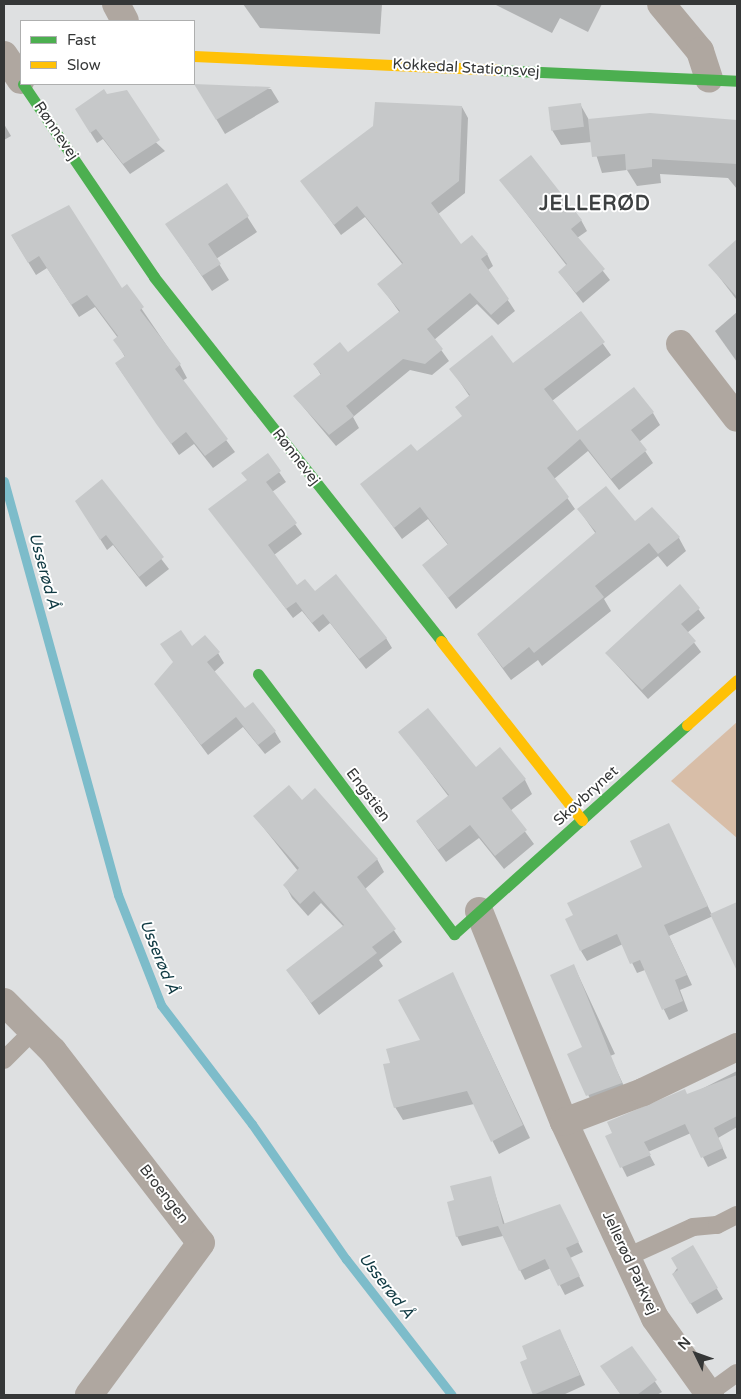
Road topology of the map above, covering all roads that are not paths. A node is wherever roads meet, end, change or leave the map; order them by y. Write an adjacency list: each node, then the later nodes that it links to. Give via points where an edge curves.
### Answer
1 (116, 4): 3 (street)
2 (660, 4): 9 (street, via 700,50)
3 (124, 20)
4 (4, 46): 5 (street)
5 (20, 47)
6 (4, 55): 8 (street)
7 (195, 56): 9 (street, Kokkedal Stationsvej)
8 (20, 79)
9 (709, 79): 10 (street, Kokkedal Stationsvej)
10 (737, 81)
11 (25, 85): 16 (street, Rønnevej, via 154,277)
12 (680, 344): 13 (street)
13 (737, 418)
14 (258, 674): 18 (street, Engstien)
15 (737, 680): 16 (street, Skovbrynet)
16 (582, 820): 17 (street, Skovbrynet)
17 (479, 911): 18 (street, Skovbrynet); 23 (street, Jellerød Parkvej)
18 (454, 934)
19 (4, 1002): 20 (street, Broengen)
20 (33, 1031): 22 (lane); 28 (street, Broengen, via 201,1243)
21 (737, 1047): 23 (street)
22 (4, 1060)
23 (564, 1122): 25 (street, Jellerød Parkvej)
24 (737, 1215): 25 (lane, via 717,1225 694,1227)
25 (627, 1258): 27 (street, Jellerød Parkvej, via 656,1318)
26 (737, 1374): 27 (lane)
27 (710, 1394)
28 (89, 1395)

